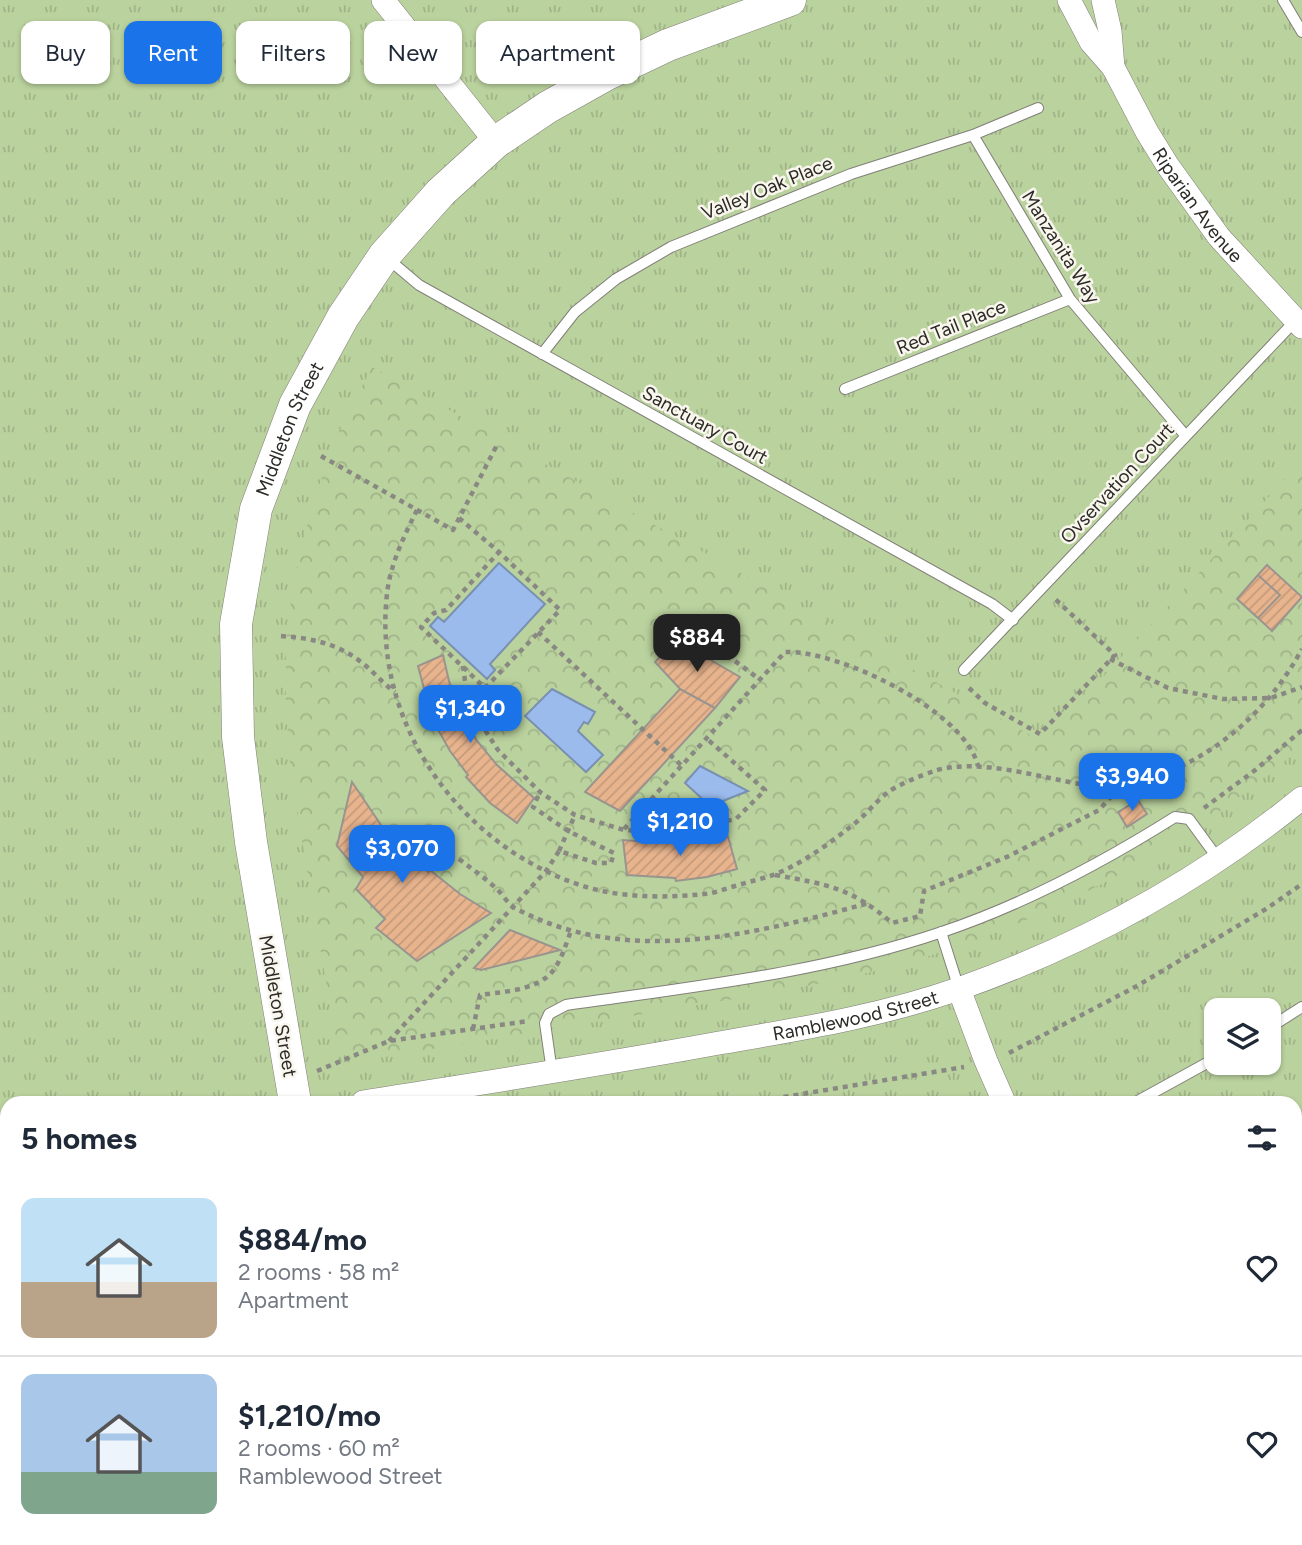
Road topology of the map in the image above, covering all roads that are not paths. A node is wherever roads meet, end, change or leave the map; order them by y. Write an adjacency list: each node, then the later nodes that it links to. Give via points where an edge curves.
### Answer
1 (383, 0): 12 (street)
2 (790, 0): 12 (street, Middleton Street, via 607,74)
3 (1069, 0): 9 (street, Riparian Avenue, via 1091,42)
4 (1103, 0): 9 (street, Riparian Avenue)
5 (1283, 0): 7 (lane)
6 (1302, 7): 7 (lane)
7 (1291, 14): 8 (lane)
8 (1302, 32)
9 (1113, 67): 15 (street, Riparian Avenue, via 1168,166 1219,237)
10 (1038, 108): 11 (lane, Valley Oak Place)
11 (973, 135): 14 (lane, Manzanita Way); 16 (lane, Valley Oak Place, via 851,174 671,247 616,279 575,312)
12 (496, 142): 13 (street, Middleton Street, via 441,192)
13 (384, 256): 16 (lane, Sanctuary Court, via 419,285); 29 (street, Middleton Street, via 343,317 295,405 256,509 236,624 239,750)
14 (1070, 299): 17 (lane, Red Tail Place); 18 (lane, Manzanita Way)
15 (1299, 324): 18 (lane, Ovservation Court)
16 (542, 354): 19 (lane, Sanctuary Court, via 980,597)
17 (845, 388)
18 (1185, 435): 19 (lane, Ovservation Court)
19 (1013, 620): 20 (lane, Ovservation Court)
20 (964, 670)
21 (1302, 798): 22 (street, Ramblewood Street)
22 (1219, 860): 23 (lane, via 1189,819 1175,817 1041,892); 24 (street, Ramblewood Street, via 1125,916 1044,956)
23 (941, 932): 24 (lane); 28 (lane, via 808,967 566,1005 545,1023)
24 (959, 989): 28 (street, Ramblewood Street, via 850,1020); 31 (street)
25 (1302, 1007): 26 (lane)
26 (1281, 1020)
27 (1204, 1065): 32 (lane)
28 (552, 1072): 30 (street, Ramblewood Street)
29 (294, 1096)
30 (401, 1096)
31 (1001, 1096)
32 (1147, 1096)

